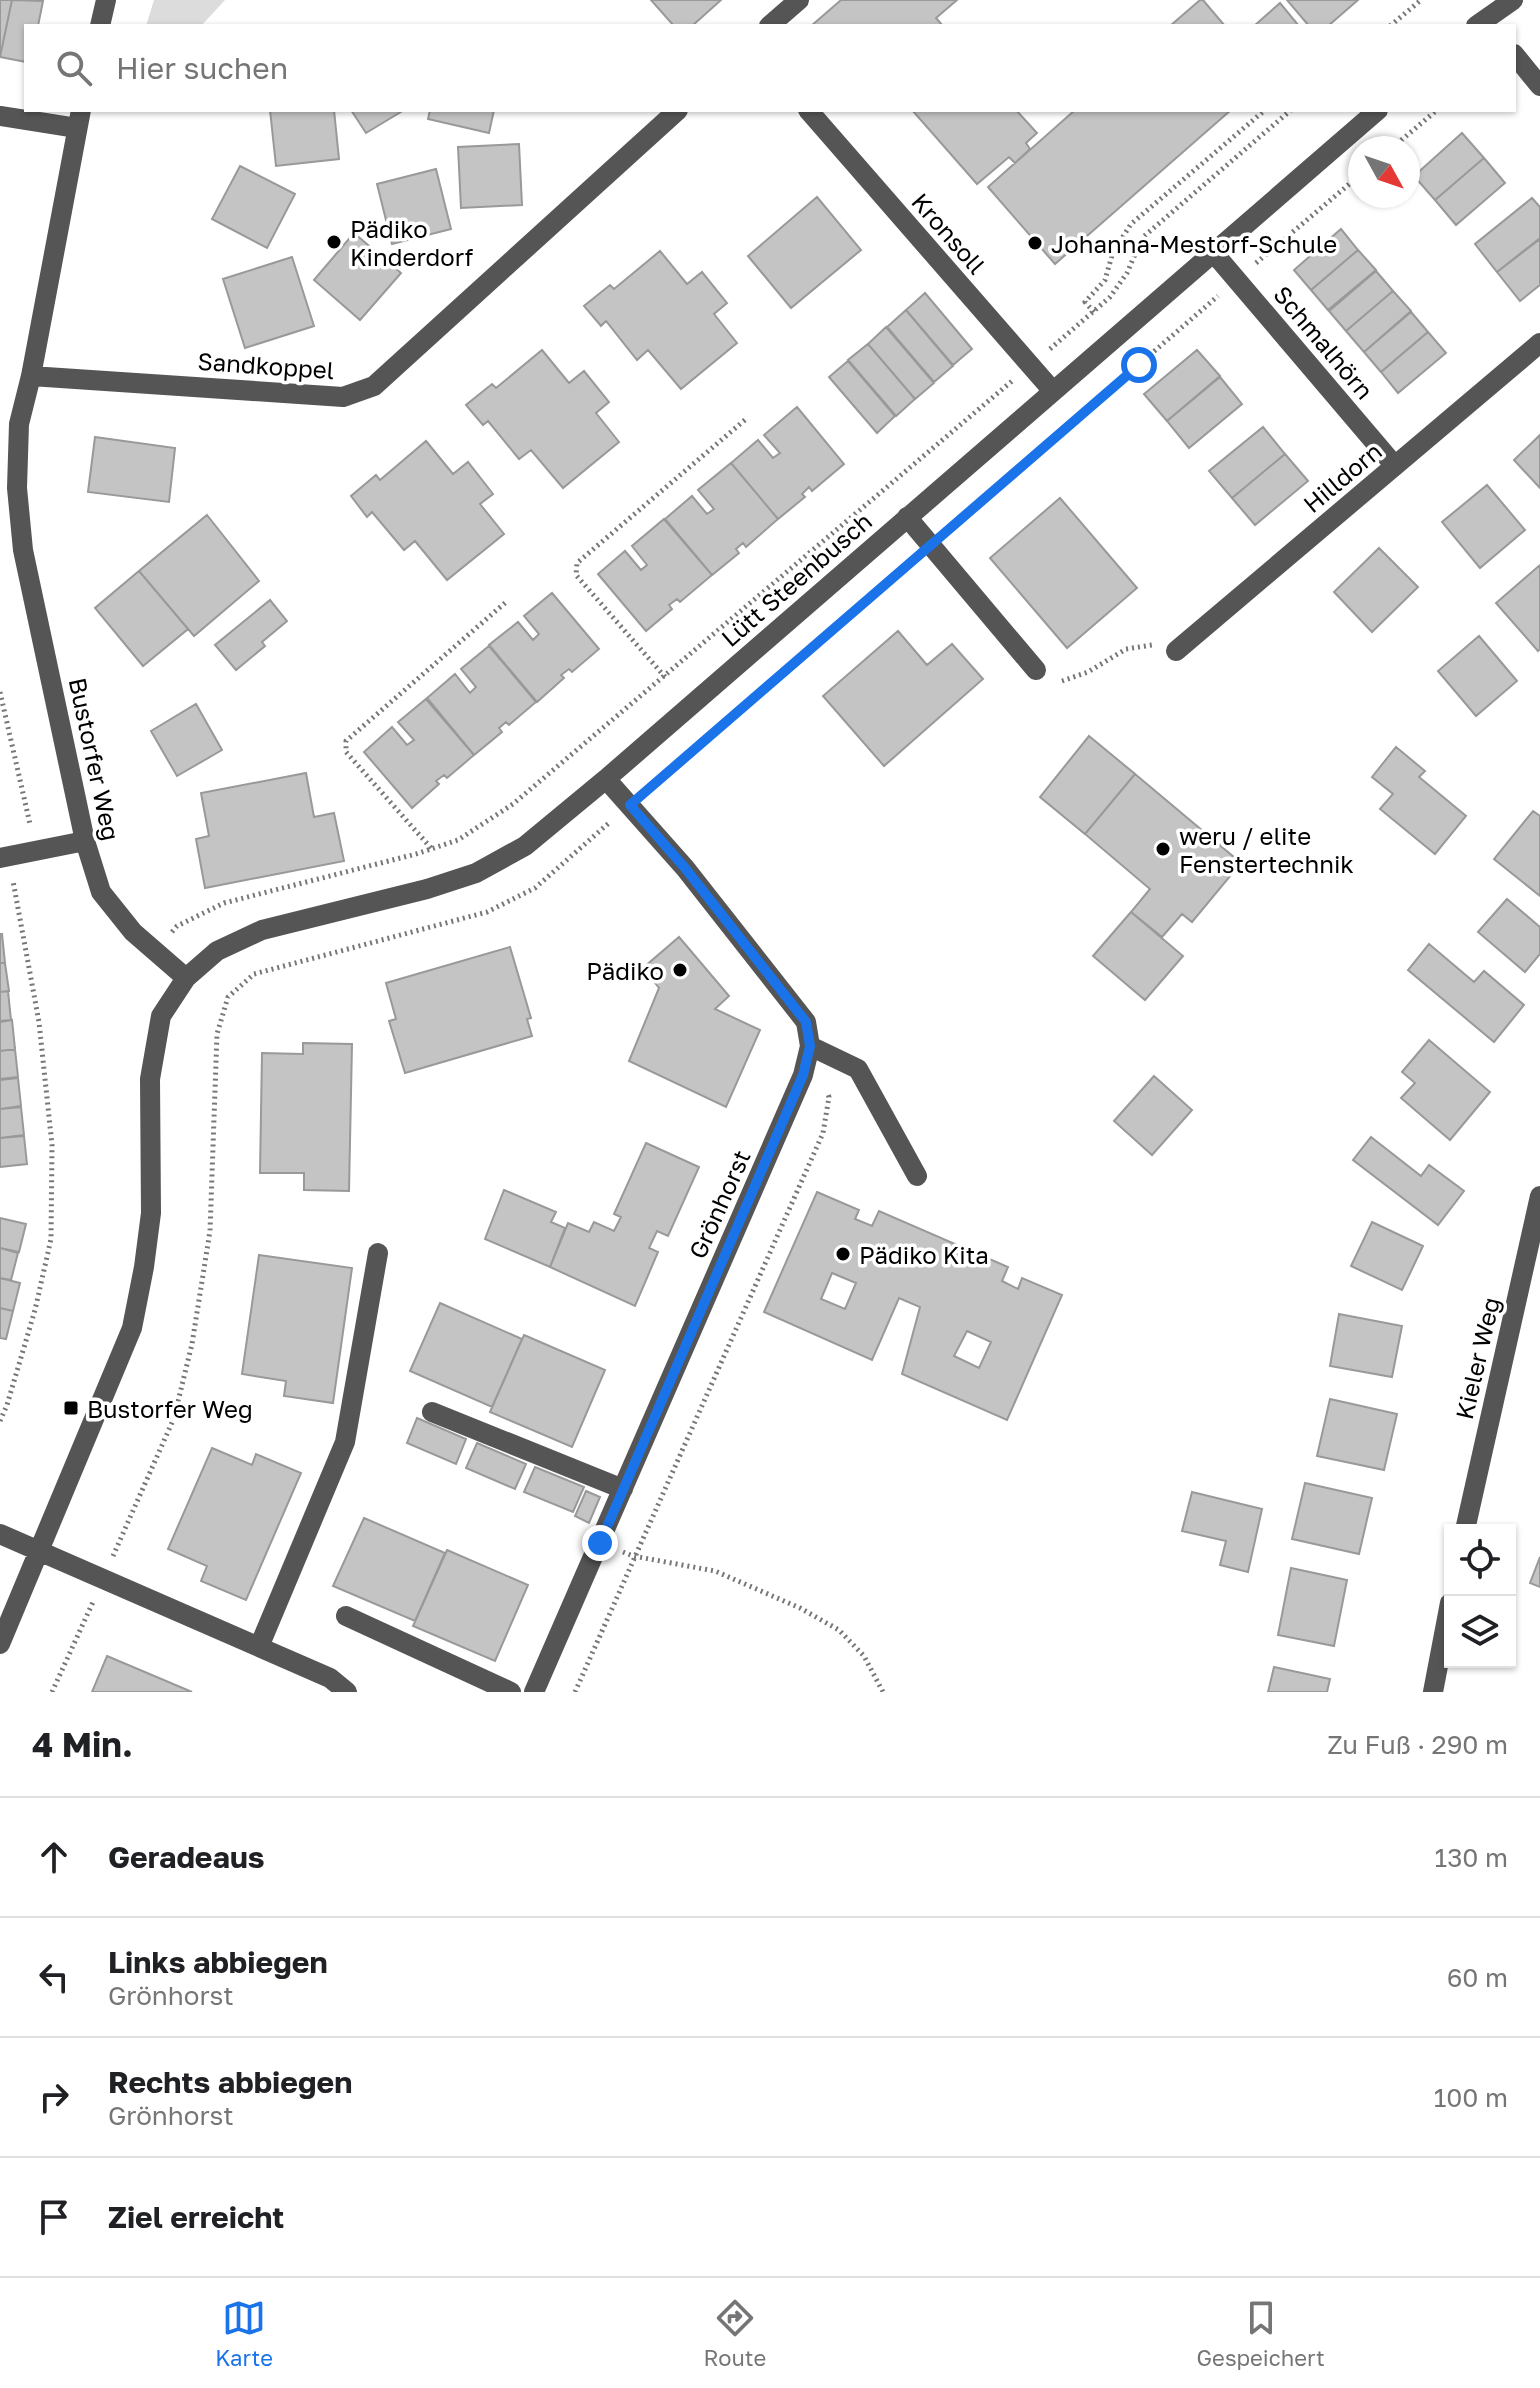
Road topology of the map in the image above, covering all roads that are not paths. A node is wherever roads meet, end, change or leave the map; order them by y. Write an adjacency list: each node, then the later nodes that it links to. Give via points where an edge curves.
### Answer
1 (106, 0): 4 (street)
2 (799, 0): 5 (street)
3 (1513, 0): 6 (street)
4 (100, 24)
5 (771, 24)
6 (1484, 24)
7 (1516, 56): 8 (street)
8 (1540, 86)
9 (676, 112): 16 (street, Sandkoppel, via 374,386 343,397)
10 (810, 112): 17 (street, Kronsoll)
11 (1376, 112): 14 (street, Lütt Steenbusch)
12 (0, 116): 13 (street)
13 (79, 119): 16 (street, Bustorfer Weg)
14 (1213, 252): 17 (street, Lütt Steenbusch); 18 (street, Schmalhörn)
15 (1540, 343): 18 (street, Hilldorn)
16 (31, 376): 19 (street, Bustorfer Weg)
17 (1052, 390): 20 (street, Lütt Steenbusch)
18 (1395, 466): 21 (street, Hilldorn)
19 (8, 488): 24 (street, Bustorfer Weg)
20 (907, 517): 22 (street); 23 (street, Lütt Steenbusch)
21 (1176, 651)
22 (1036, 670)
23 (606, 779): 26 (street, Lütt Steenbusch, via 525,846 476,873 262,930 217,951); 27 (street, via 685,868 806,1022)
24 (85, 841): 25 (street); 26 (street, Bustorfer Weg, via 101,892 133,932)
25 (4, 858)
26 (186, 978): 35 (street, via 161,1016 150,1079 151,1213 132,1328)
27 (810, 1046): 28 (street, via 858,1069); 32 (street, Grönhorst, via 803,1075)
28 (917, 1176)
29 (1540, 1196): 33 (street, Kieler Weg)
30 (378, 1253): 39 (street, via 345,1442)
31 (432, 1412): 32 (street)
32 (623, 1489): 42 (street, Grönhorst)
33 (1466, 1524)
34 (0, 1534): 35 (street)
35 (39, 1552): 38 (street); 39 (street)
36 (346, 1616): 41 (street)
37 (1444, 1634): 43 (street)
38 (0, 1644)
39 (259, 1647): 40 (street, via 330,1678)
40 (347, 1692)
41 (511, 1692)
42 (534, 1692)
43 (1433, 1692)

